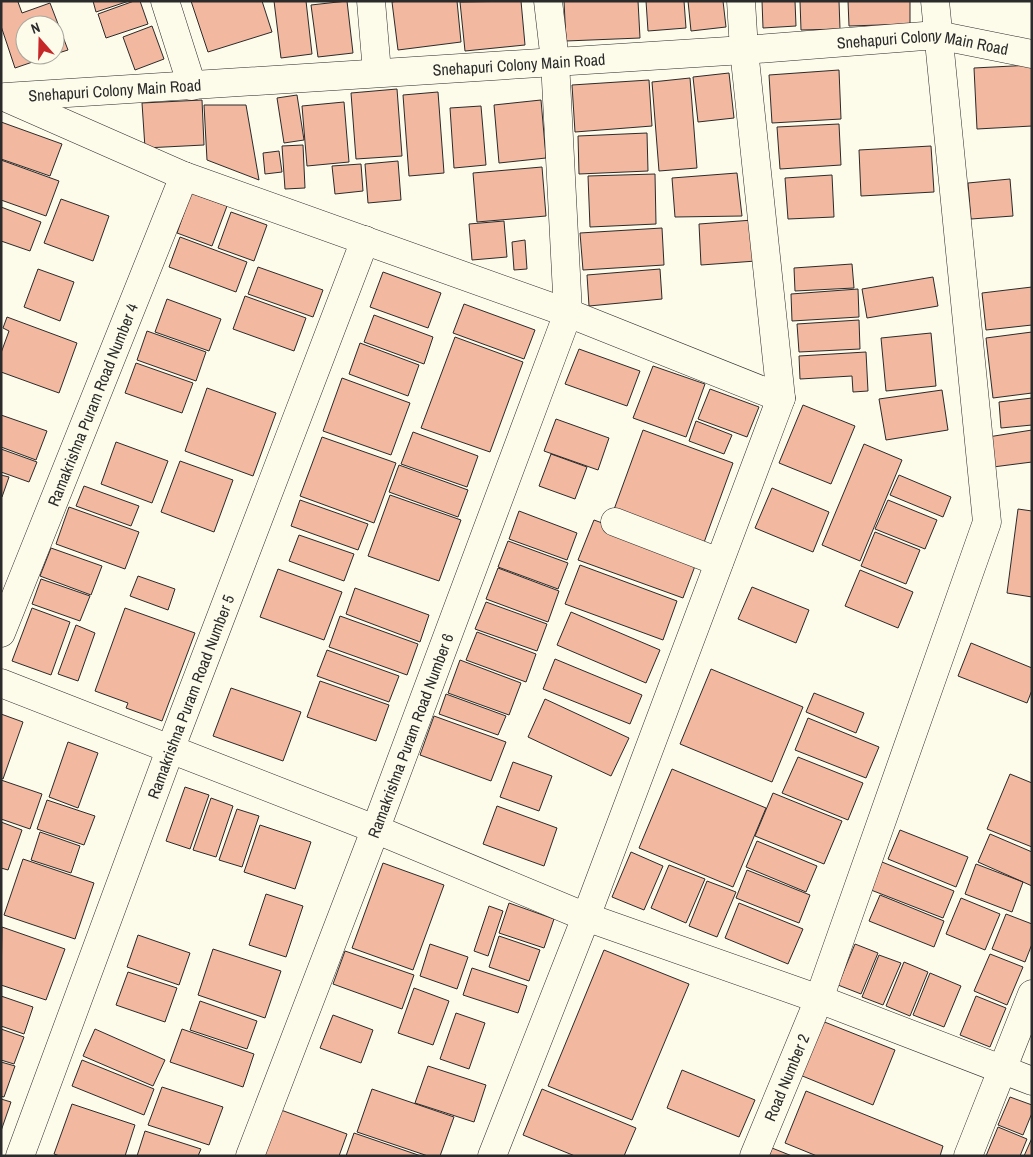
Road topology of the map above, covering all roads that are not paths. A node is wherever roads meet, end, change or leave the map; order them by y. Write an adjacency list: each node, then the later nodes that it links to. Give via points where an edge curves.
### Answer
1 (165, 1): 11 (street)
2 (371, 1): 10 (street)
3 (548, 1): 9 (street)
4 (740, 1): 7 (street)
5 (935, 1): 6 (street, Road Number 2)
6 (937, 35): 7 (street, Snehapuri Colony Main Road); 8 (street, Snehapuri Colony Main Road); 25 (street, Road Number 2, via 987,522)
7 (744, 50): 9 (street, Snehapuri Colony Main Road); 16 (street)
8 (1032, 54)
9 (555, 61): 10 (street, Snehapuri Colony Main Road); 15 (street)
10 (377, 72): 11 (street, Snehapuri Colony Main Road)
11 (192, 86): 12 (street, Snehapuri Colony Main Road)
12 (3, 97): 13 (street)
13 (184, 176): 14 (street); 19 (street, Ramakrishna Puram Road Number 4)
14 (365, 240): 15 (street); 21 (street, Ramakrishna Puram Road Number 5)
15 (568, 313): 16 (street); 22 (street, Ramakrishna Puram Road Number 6)
16 (781, 398): 18 (street)
17 (615, 522): 18 (street)
18 (719, 562): 23 (street)
19 (1, 633)
20 (1, 684): 21 (street)
21 (170, 750): 22 (street); 28 (street, Ramakrishna Puram Road Number 5)
22 (375, 828): 23 (street); 29 (street, Ramakrishna Puram Road Number 6)
23 (586, 917): 25 (street); 30 (street)
24 (1032, 994): 26 (street)
25 (819, 999): 26 (street); 31 (street, Road Number 2)
26 (1003, 1070): 27 (street); 32 (street)
27 (1032, 1081)
28 (20, 1156)
29 (250, 1156)
30 (492, 1156)
31 (754, 1156)
32 (968, 1156)

